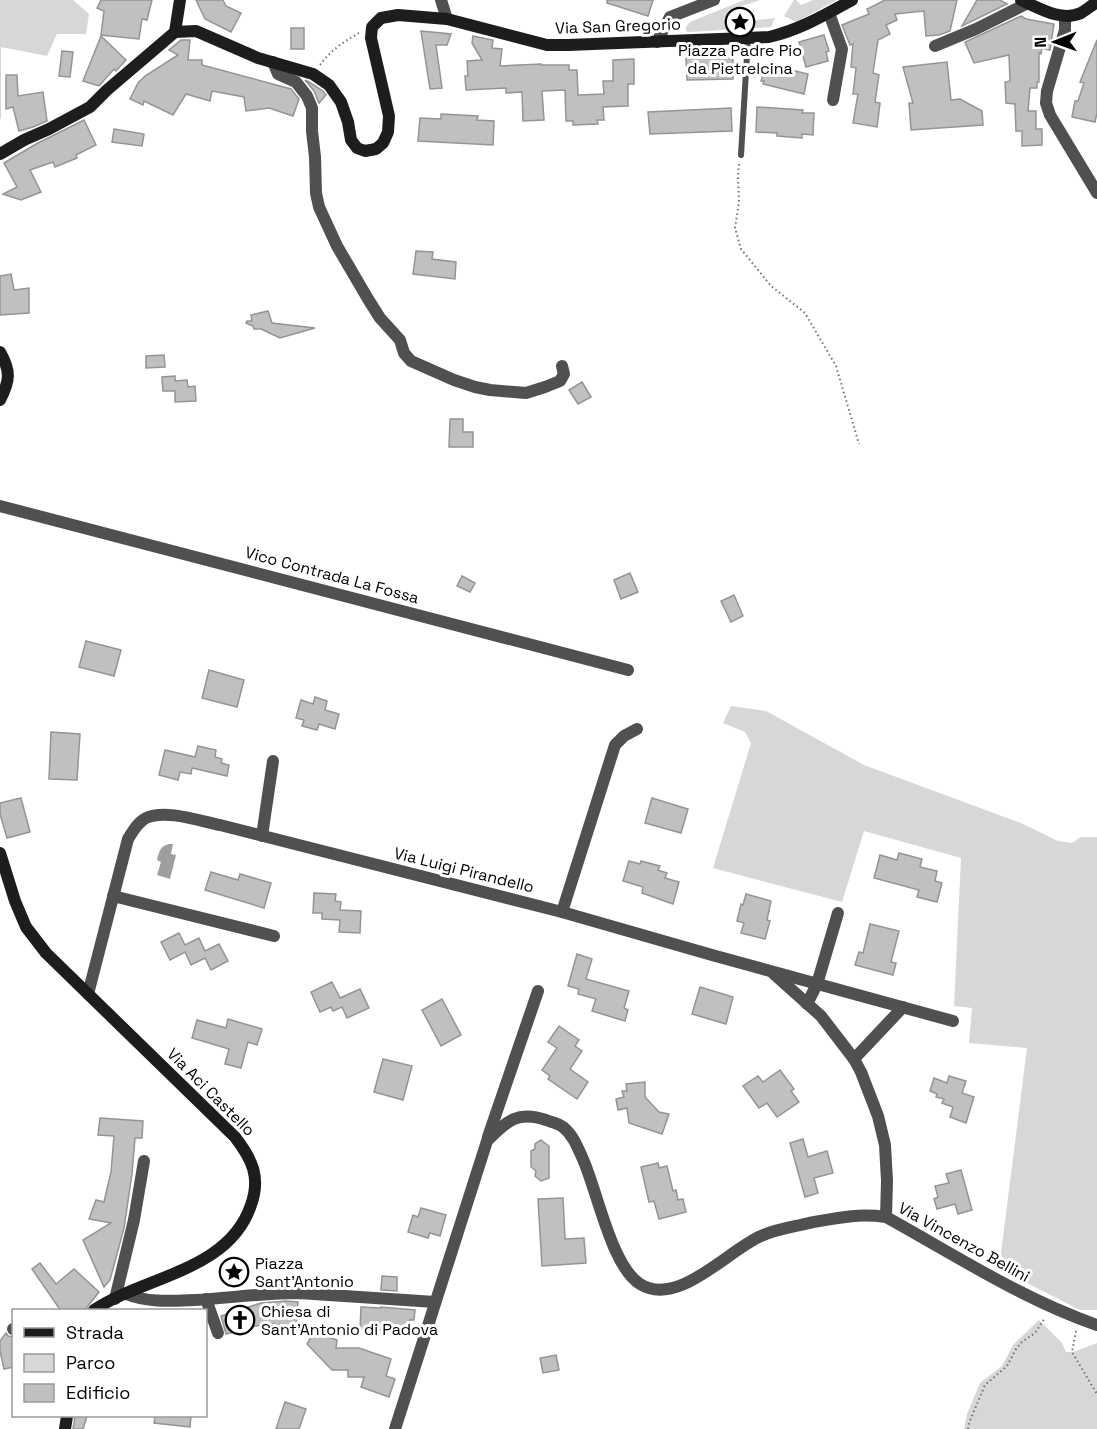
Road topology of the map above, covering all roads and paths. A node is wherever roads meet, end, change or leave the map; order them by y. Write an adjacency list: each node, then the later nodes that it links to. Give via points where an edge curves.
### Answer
1 (180, 0): 11 (street)
2 (441, 0): 9 (street)
3 (714, 0): 13 (street, via 670,17)
4 (852, 0): 7 (street, Via San Gregorio)
5 (1024, 2): 8 (street); 14 (street)
6 (1097, 2): 8 (street, via 1080,13)
7 (829, 13): 12 (street, Via San Gregorio, via 784,34); 17 (street, via 842,49)
8 (1065, 16): 20 (street, via 1046,103)
9 (447, 19): 10 (street, Via San Gregorio, via 398,15 381,18); 13 (street, Via San Gregorio, via 547,45)
10 (372, 27): 16 (path, via 344,41); 16 (street, via 372,49 389,116 388,132 376,149 357,148 351,140 341,102 329,85)
11 (175, 32): 15 (street, via 196,31); 18 (street, via 90,107)
12 (748, 38): 13 (street, Via San Gregorio); 19 (lane)
13 (657, 42)
14 (935, 46)
15 (273, 62): 16 (street); 22 (street, via 278,74 296,82 308,96 312,108 319,207 368,299 411,361 475,387 526,393 560,381 564,374)
16 (312, 74)
17 (833, 100)
18 (0, 154)
19 (741, 155): 24 (path, via 735,228 741,249 771,286 805,313 836,366)
20 (1097, 193)
21 (0, 352): 23 (street, via 8,376)
22 (562, 366)
23 (0, 400)
24 (859, 444)
25 (0, 506): 26 (street, Vico Contrada La Fossa)
26 (628, 670)
27 (637, 729): 32 (street, via 615,745)
28 (273, 761): 29 (street)
29 (262, 836): 31 (street, Via Luigi Pirandello, via 177,816 157,814 144,818 128,839); 32 (street, Via Luigi Pirandello)
30 (0, 853): 38 (street, Via Aci Castello, via 26,927)
31 (113, 896): 34 (street); 38 (street, Via Luigi Pirandello)
32 (562, 912): 35 (street, Via Luigi Pirandello)
33 (838, 914): 36 (street)
34 (274, 936)
35 (771, 972): 36 (street, Via Luigi Pirandello); 39 (street)
36 (817, 984): 39 (street); 40 (street, Via Luigi Pirandello)
37 (538, 991): 43 (street)
38 (88, 994): 46 (street, Via Aci Castello, via 235,1137 249,1154 256,1179 244,1223 222,1248 200,1262)
39 (807, 1004): 42 (street)
40 (903, 1007): 41 (street, Via Luigi Pirandello); 42 (street)
41 (952, 1021)
42 (855, 1059): 45 (street, via 885,1144)
43 (487, 1141): 45 (street, Via Vincenzo Bellini, via 516,1117 536,1117 561,1126 574,1138 588,1170 619,1261 640,1285 655,1290 687,1283 769,1233 852,1215); 48 (street)
44 (144, 1161): 46 (street)
45 (886, 1217): 50 (street, Via Vincenzo Bellini)
46 (120, 1297): 49 (street); 51 (street, Via Aci Castello)
47 (206, 1299): 48 (street, via 299,1293); 49 (street); 54 (street)
48 (435, 1302): 56 (street)
49 (180, 1306)
50 (1051, 1308): 52 (street, Via Vincenzo Bellini); 57 (path, via 1035,1332 1016,1349 1007,1366 986,1385)
51 (98, 1309)
52 (1078, 1319): 53 (street, Via Vincenzo Bellini); 55 (path, via 1072,1352)
53 (1097, 1325)
54 (218, 1333)
55 (1097, 1394)
56 (395, 1429)
57 (968, 1429)

